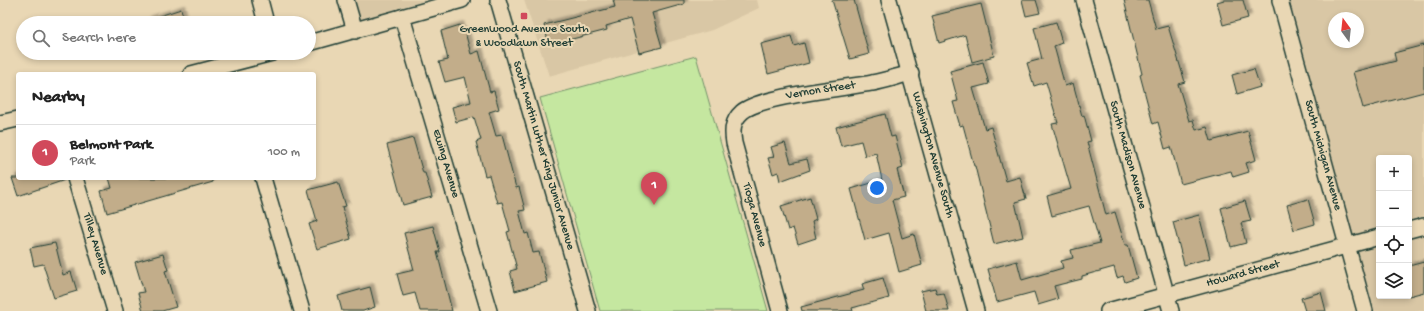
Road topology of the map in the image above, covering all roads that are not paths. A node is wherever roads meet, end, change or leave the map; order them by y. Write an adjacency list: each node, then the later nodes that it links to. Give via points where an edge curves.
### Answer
1 (260, 0): 8 (street)
2 (346, 0): 10 (street)
3 (462, 0): 9 (street)
4 (498, 0): 29 (street, South Martin Luther King Junior Avenue)
5 (889, 0): 15 (street, Washington Avenue South)
6 (1084, 0): 25 (street, South Madison Avenue)
7 (1280, 0): 24 (street, South Michigan Avenue)
8 (264, 16)
9 (402, 17): 10 (street); 28 (street, Ewing Avenue)
10 (355, 31): 11 (street)
11 (316, 41)
12 (254, 60): 13 (street)
13 (232, 69): 14 (street)
14 (207, 72)
15 (911, 73): 17 (street, Vernon Street, via 874,83 796,95 753,106 742,111); 31 (street, Washington Avenue South)
16 (16, 119): 18 (street)
17 (735, 119): 30 (street, Tioga Avenue, via 732,130 734,143)
18 (0, 123)
19 (76, 180): 26 (street, Tilley Avenue)
20 (264, 180): 27 (street)
21 (1424, 226): 22 (street)
22 (1412, 229)
23 (1376, 239): 24 (street, Howard Street)
24 (1346, 246): 25 (street, Howard Street); 34 (street, South Michigan Avenue)
25 (1166, 295): 32 (street, Howard Street); 33 (street, South Madison Avenue)
26 (114, 311)
27 (302, 311)
28 (489, 311)
29 (588, 311)
30 (780, 311)
31 (976, 311)
32 (1108, 311)
33 (1171, 311)
34 (1365, 311)

